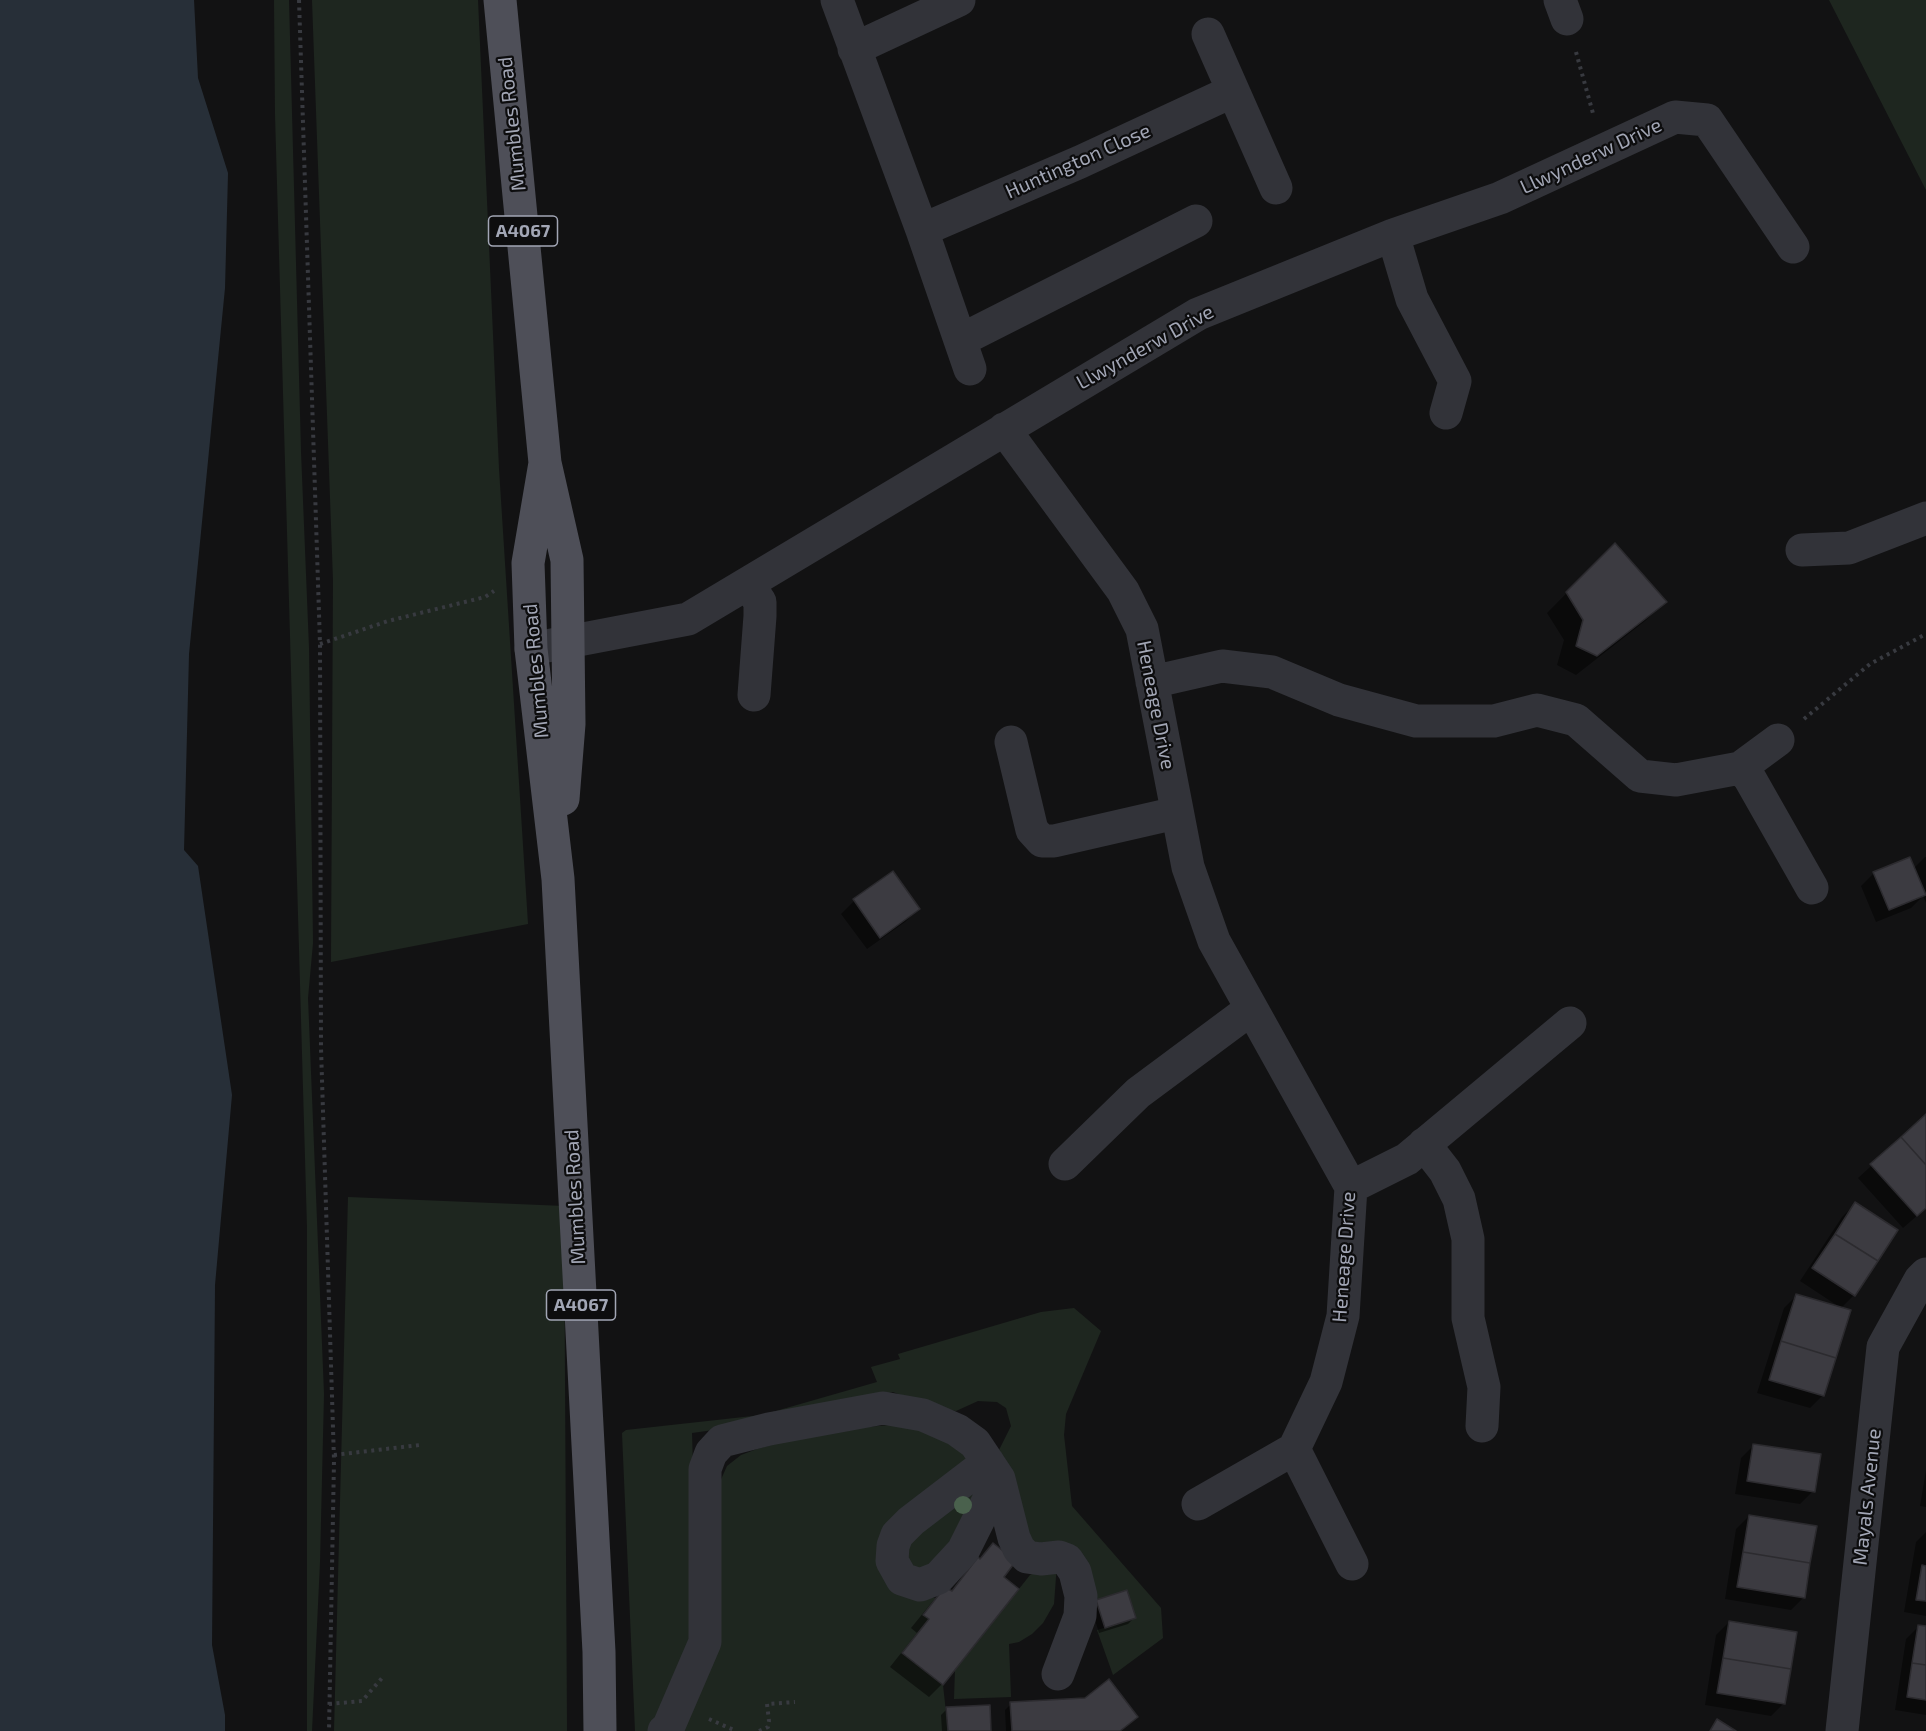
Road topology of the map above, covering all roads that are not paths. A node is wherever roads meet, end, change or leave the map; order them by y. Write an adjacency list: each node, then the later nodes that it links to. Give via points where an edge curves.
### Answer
1 (500, 0): 14 (main road, Mumbles Road / A4067)
2 (837, 0): 5 (street)
3 (959, 0): 5 (street)
4 (1208, 34): 6 (street)
5 (854, 49): 9 (street)
6 (1233, 90): 7 (street); 9 (street, Huntington Close)
7 (1276, 188)
8 (1196, 221): 9 (street, via 965,354)
9 (922, 230)
10 (1393, 235): 11 (street, Llwynderw Drive, via 1500,198 1675,117 1707,120); 12 (street, via 1412,299 1455,381); 13 (street, Llwynderw Drive, via 1198,314)
11 (1793, 247)
12 (1446, 413)
13 (1004, 429): 17 (street, Llwynderw Drive); 20 (street, Heneage Drive, via 1123,591 1142,629)
14 (545, 463): 18 (main road, Mumbles Road / A4067, via 567,560); 19 (main road, Mumbles Road / A4067, via 528,563)
15 (1926, 518): 16 (street, via 1849,548)
16 (1802, 550)
17 (748, 584): 18 (street, Llwynderw Drive, via 688,619); 21 (street, via 760,602)
18 (569, 642): 19 (street, Llwynderw Drive); 26 (main road, Mumbles Road / A4067, via 569,724)
19 (531, 649): 26 (main road, Mumbles Road / A4067)
20 (1152, 682): 24 (street, via 1222,666 1272,672 1339,700 1416,721 1494,721 1537,710 1576,720 1640,777 1676,780); 25 (street, Heneage Drive)
21 (754, 696)
22 (1778, 740): 24 (street)
23 (1011, 742): 25 (street, via 1032,830 1042,841)
24 (1740, 768): 27 (street, via 1749,777)
25 (1176, 813): 28 (street, Heneage Drive, via 1188,867 1214,941)
26 (558, 879): 39 (main road, Mumbles Road / A4067)
27 (1812, 888)
28 (1251, 1009): 31 (street, via 1138,1093); 32 (street, Heneage Drive)
29 (1570, 1023): 30 (street)
30 (1424, 1144): 32 (street, via 1407,1159); 34 (street, via 1445,1171 1458,1199 1468,1239 1468,1318 1484,1387)
31 (1065, 1164)
32 (1352, 1187): 35 (street, Heneage Drive, via 1343,1316 1326,1382)
33 (1926, 1274): 41 (street, Mayals Avenue, via 1883,1347)
34 (1482, 1426)
35 (1294, 1449): 36 (street); 37 (street)
36 (1198, 1504)
37 (1352, 1564)
38 (1058, 1674): 40 (street, via 1080,1616 1081,1596 1075,1572 1059,1557 1027,1557 1019,1549 993,1470 975,1443 923,1414 883,1408 769,1429 722,1442 711,1453 705,1469 705,1642)
39 (600, 1731)
40 (664, 1731)
41 (1842, 1731)

